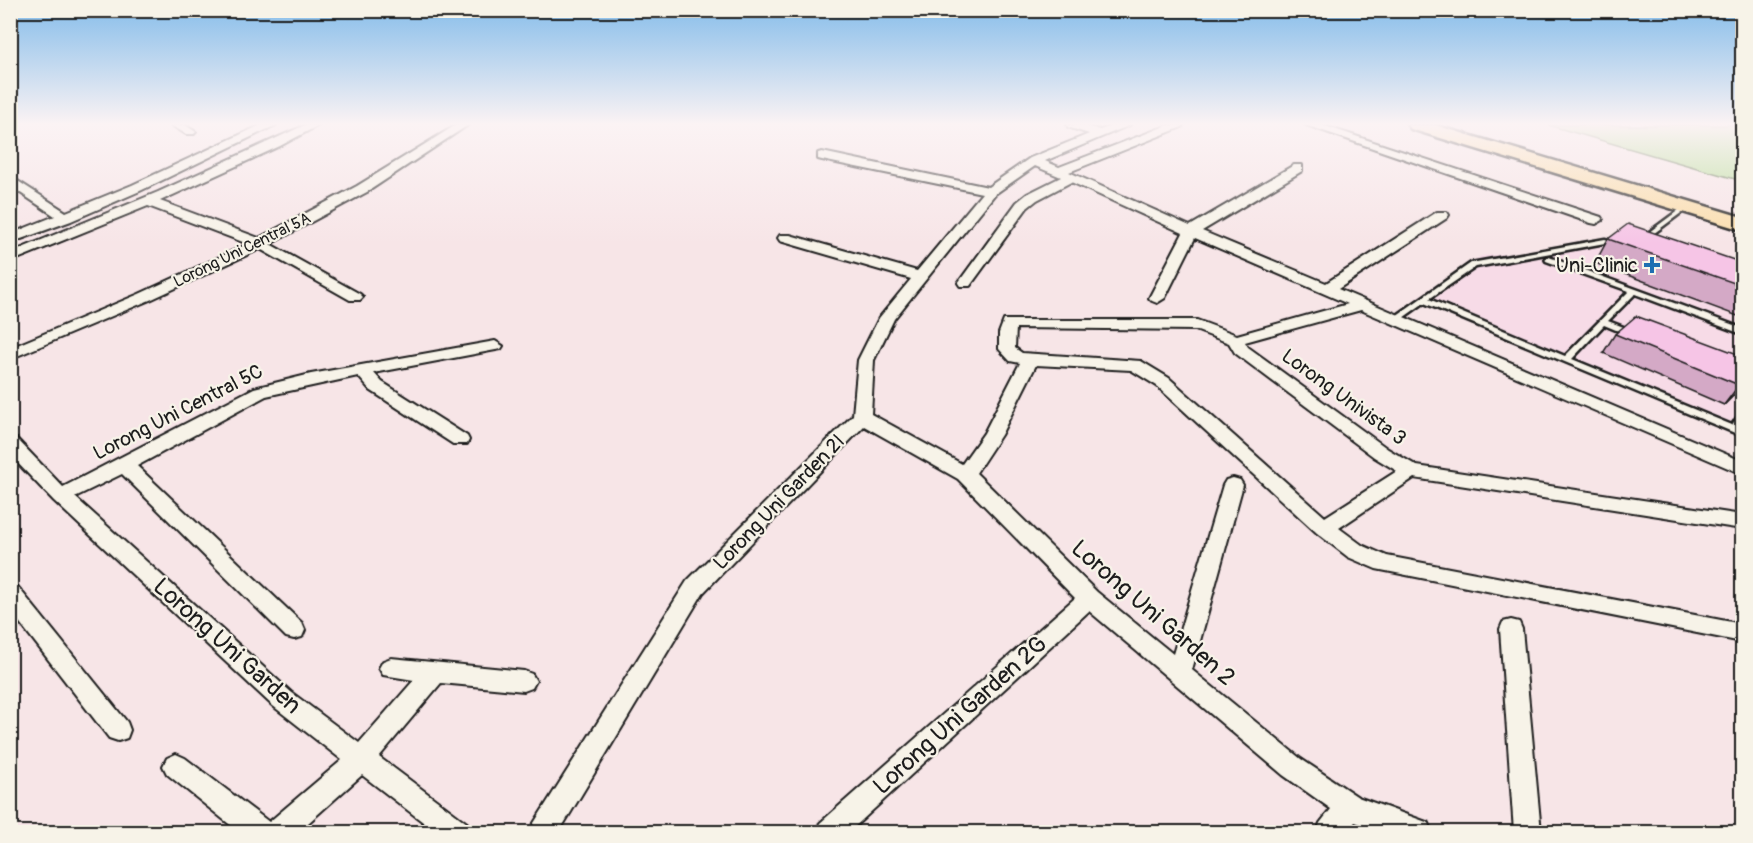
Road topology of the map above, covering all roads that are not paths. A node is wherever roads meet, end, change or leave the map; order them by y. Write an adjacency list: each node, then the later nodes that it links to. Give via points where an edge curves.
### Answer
1 (184, 164): 19 (street)
2 (236, 164): 15 (street)
3 (400, 164): 26 (street, Lorong Uni Central 5A)
4 (862, 164): 14 (street)
5 (1028, 164): 14 (street)
6 (1041, 164): 12 (street)
7 (1088, 164): 12 (street)
8 (1430, 164): 20 (street)
9 (1548, 164): 16 (highway)
10 (1597, 164): 17 (highway)
11 (1298, 168): 22 (street)
12 (1064, 175): 22 (street); 31 (street, via 1022,205)
13 (10, 180): 19 (street)
14 (990, 191): 30 (street)
15 (150, 202): 26 (street); 28 (street)
16 (1687, 206): 21 (highway); 25 (lane)
17 (1743, 209)
18 (1442, 215): 32 (street)
19 (66, 218): 24 (street)
20 (1596, 220)
21 (1743, 224)
22 (1191, 231): 32 (street); 35 (street)
23 (785, 238): 30 (street)
24 (10, 239)
25 (1640, 241)
26 (259, 243): 34 (street); 44 (street, Lorong Uni Central 5A)
27 (1624, 246): 36 (lane, via 1605,241 1480,263)
28 (10, 258)
29 (1549, 259): 33 (lane)
30 (921, 277): 48 (street, via 887,318 866,360)
31 (965, 283)
32 (1326, 290): 37 (street)
33 (1633, 291): 39 (lane); 40 (lane)
34 (356, 297)
35 (1157, 297)
36 (1424, 300): 38 (lane); 46 (lane)
37 (1362, 304): 38 (street); 42 (street, Lorong Univista 3)
38 (1397, 318): 54 (street)
39 (1603, 322): 41 (lane); 46 (lane)
40 (1743, 331)
41 (1635, 335)
42 (1236, 340): 45 (street, via 1197,325 1010,323 1007,350); 55 (street, Lorong Univista 3, via 1241,350)
43 (495, 346): 47 (street, Lorong Uni Central 5C)
44 (10, 354)
45 (1030, 360): 56 (street, via 992,435); 60 (street, via 1135,365 1163,382)
46 (1566, 360): 50 (lane)
47 (363, 371): 51 (street, via 376,386); 53 (street, Lorong Uni Central 5C, via 260,392)
48 (862, 417): 56 (street, Lorong Uni Garden 2); 77 (street, Lorong Uni Garden 2I, via 695,587)
49 (1743, 417): 50 (lane)
50 (1738, 431)
51 (460, 440)
52 (10, 443): 58 (street, Lorong Uni Garden)
53 (124, 465): 58 (street, Lorong Uni Central 5C); 64 (street)
54 (1743, 468)
55 (1411, 471): 59 (street, Lorong Univista 3); 60 (street)
56 (965, 474): 62 (street, Lorong Uni Garden 2)
57 (1233, 485): 68 (street)
58 (61, 496): 71 (street, Lorong Uni Garden, via 282,699)
59 (1743, 522)
60 (1324, 528): 65 (street, via 1355,551 1383,563)
61 (10, 593): 70 (street)
62 (1089, 597): 68 (street, Lorong Uni Garden 2); 78 (street, Lorong Uni Garden 2G)
63 (1511, 629): 81 (street)
64 (294, 630)
65 (1743, 633)
66 (391, 668): 67 (street)
67 (435, 673): 69 (street); 71 (street)
68 (1179, 675): 73 (street, Lorong Uni Garden 2, via 1292,767)
69 (524, 681)
70 (118, 730)
71 (361, 759): 75 (street); 76 (street, Lorong Uni Garden)
72 (176, 766): 74 (street)
73 (1350, 807): 79 (street); 80 (street, Lorong Uni Garden 2)
74 (260, 832)
75 (279, 832)
76 (457, 832)
77 (544, 832)
78 (830, 832)
79 (1330, 832)
80 (1419, 832)
81 (1528, 832)

